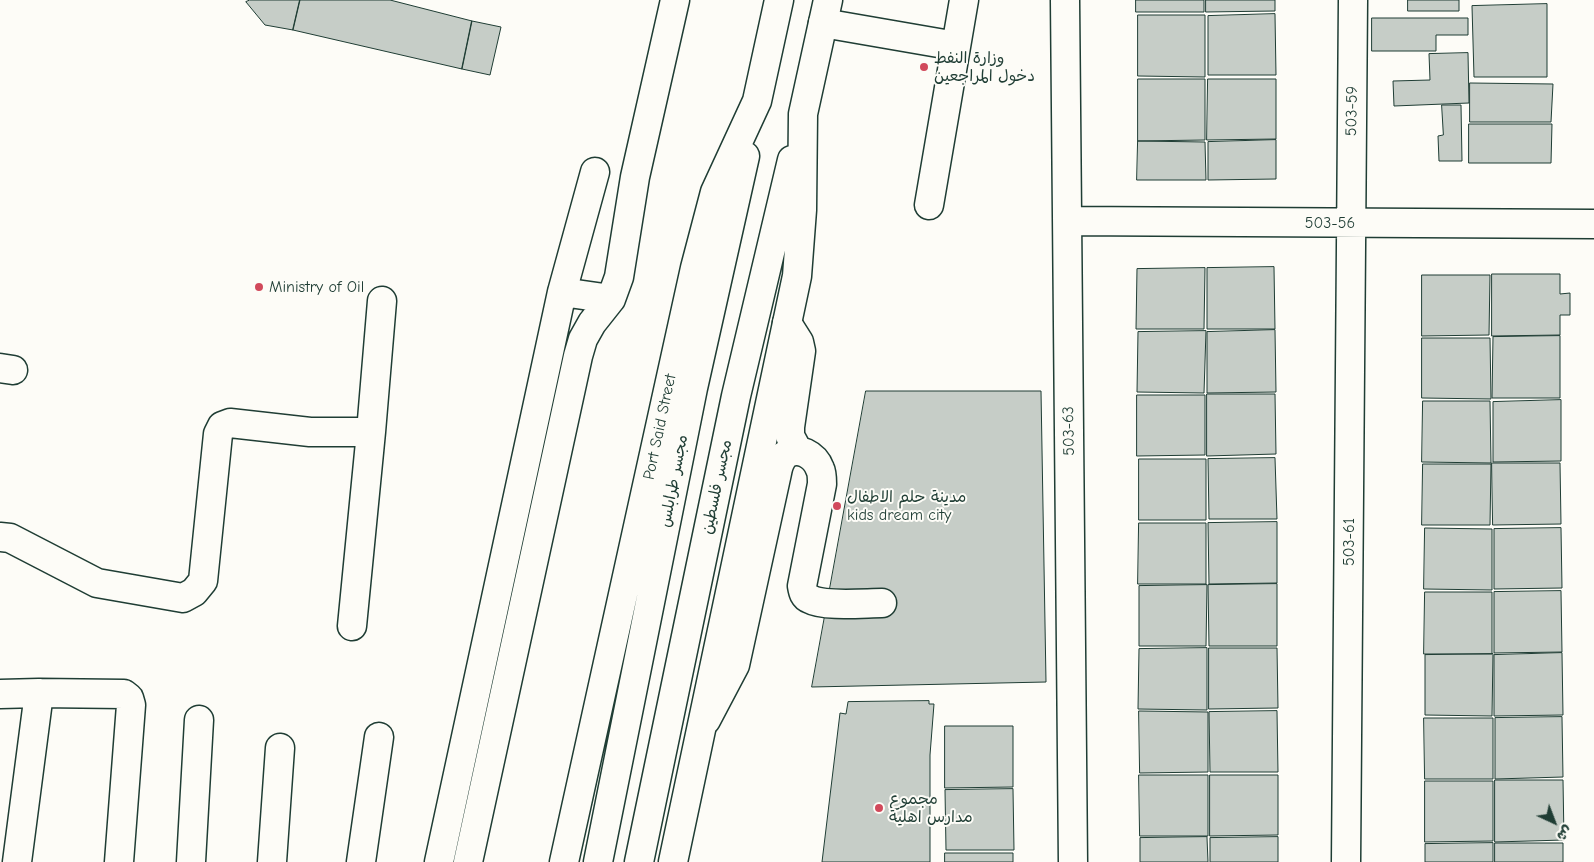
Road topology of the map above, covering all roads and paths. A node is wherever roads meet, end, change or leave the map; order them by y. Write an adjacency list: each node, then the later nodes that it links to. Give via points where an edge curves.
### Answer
1 (675, 0): 16 (main road, via 635,176 619,277)
2 (779, 0): 8 (main road, Port Said Street)
3 (964, 0): 7 (main road)
4 (1065, 0): 12 (main road, 503-63)
5 (1354, 0): 13 (main road, 503-59)
6 (826, 11): 7 (main road); 9 (main road)
7 (956, 46): 11 (main road)
8 (757, 101): 37 (main road, Port Said Street, via 715,192 695,268); 38 (main road, مجسر طرابلس, via 693,388)
9 (803, 114): 18 (main road, via 802,210 797,276); 39 (main road, مجسر فلسطين, via 736,396)
10 (595, 172): 15 (main road)
11 (929, 205)
12 (1067, 222): 13 (main road, 503-56); 41 (main road, 503-63)
13 (1352, 223): 14 (main road, 503-56); 42 (main road, 503-61)
14 (1594, 224)
15 (562, 292): 16 (main road); 35 (main road)
16 (611, 299): 36 (main road, via 592,323 578,356)
17 (382, 301): 19 (main road)
18 (787, 323): 20 (main road, via 801,351 790,427 790,436); 27 (main road)
19 (371, 432): 21 (main road, via 310,432 230,423 222,426 218,434 202,581 194,592 183,598 96,583 10,538); 23 (main road)
20 (798, 451): 22 (main road, via 816,460 822,484 803,593 811,600 827,603); 27 (main road, via 784,456 779,464 735,665)
21 (0, 537)
22 (882, 603)
23 (352, 626)
24 (39, 693): 25 (main road); 30 (main road); 31 (main road, via 124,694 130,698)
25 (0, 694)
26 (199, 720): 32 (main road)
27 (701, 730): 40 (main road)
28 (379, 737): 34 (main road)
29 (280, 748): 33 (main road)
30 (17, 862)
31 (119, 862)
32 (191, 862)
33 (272, 862)
34 (361, 862)
35 (439, 862)
36 (468, 862)
37 (564, 862)
38 (598, 862)
39 (640, 862)
40 (673, 862)
41 (1072, 862)
42 (1346, 862)

